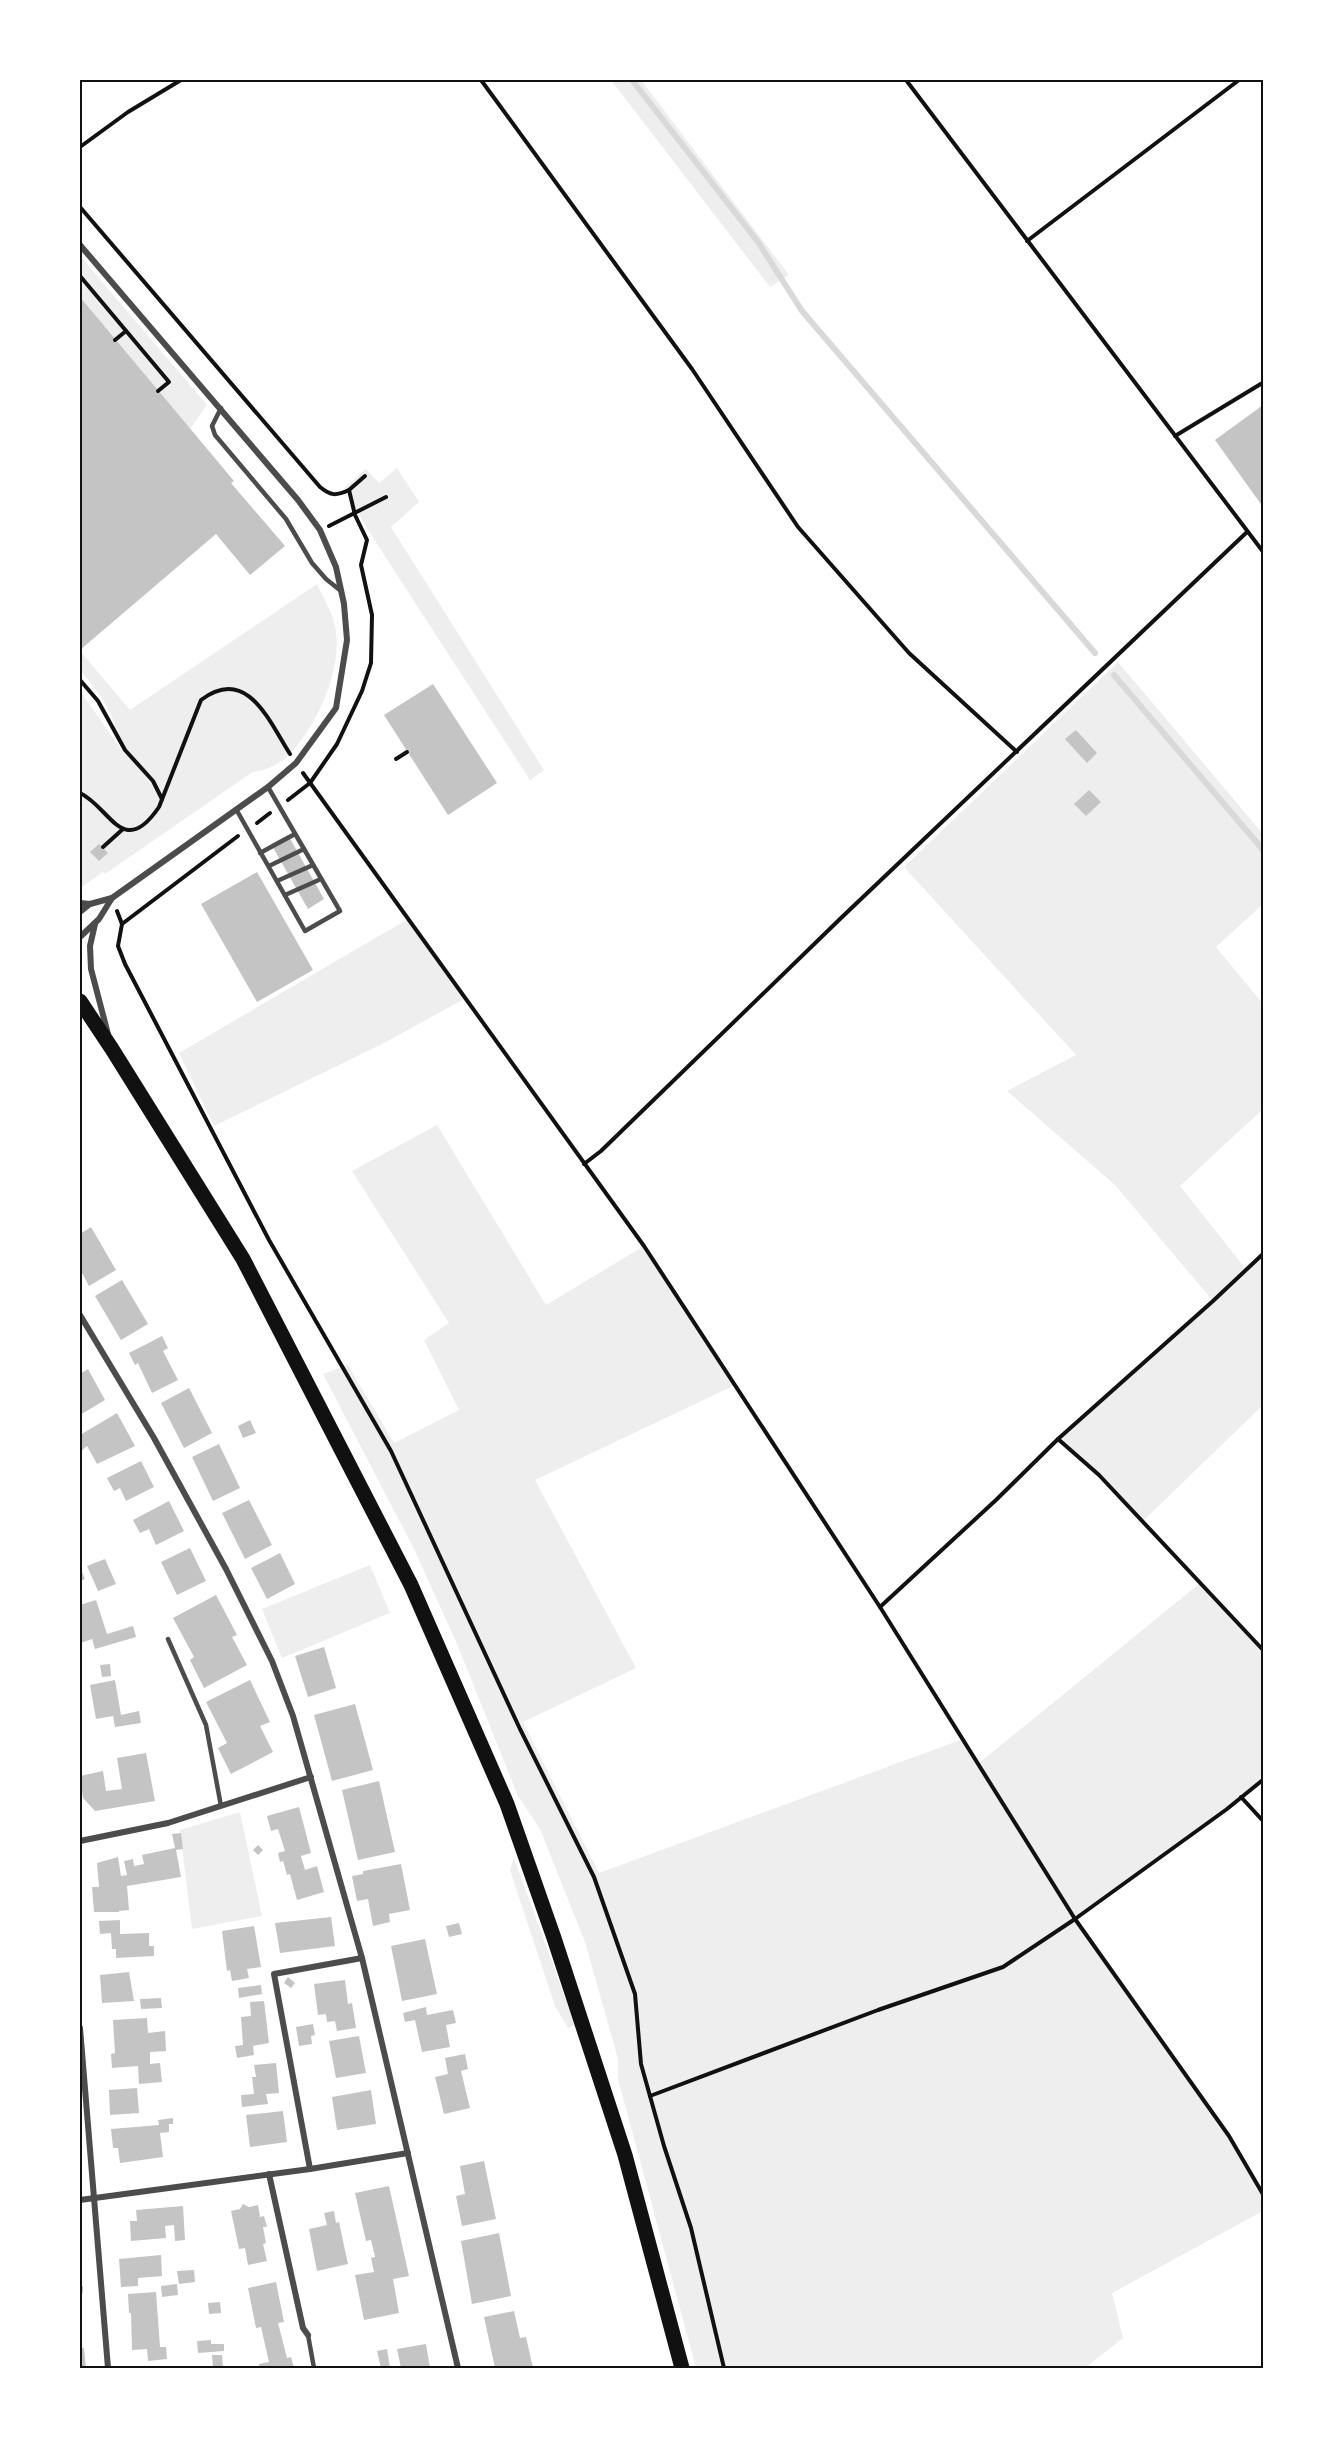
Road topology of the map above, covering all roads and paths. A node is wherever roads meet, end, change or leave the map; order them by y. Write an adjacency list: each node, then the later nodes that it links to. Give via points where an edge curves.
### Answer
1 (181, 80): 5 (path)
2 (481, 80): 26 (path, via 692,369 798,526 909,653)
3 (906, 80): 7 (path)
4 (1239, 80): 7 (path)
5 (80, 147)
6 (80, 207): 17 (path, via 320,487 338,496)
7 (1027, 241): 15 (path)
8 (80, 245): 14 (street)
9 (80, 278): 10 (path)
10 (126, 331): 11 (path); 13 (path, via 169,382)
11 (115, 340)
12 (1263, 382): 15 (path)
13 (158, 391)
14 (220, 408): 20 (street); 23 (lane, via 212,426 215,435 286,519 312,563)
15 (1175, 436): 21 (path)
16 (365, 476): 17 (path)
17 (349, 490): 19 (path)
18 (386, 497): 19 (path)
19 (355, 515): 20 (path)
20 (320, 530): 23 (street)
21 (1247, 532): 22 (path); 26 (path)
22 (1263, 553)
23 (342, 592): 28 (street, via 347,640 336,708)
24 (80, 680): 31 (path, via 98,701 124,750 153,781)
25 (407, 752): 27 (path)
26 (1017, 752): 53 (path)
27 (396, 759)
28 (296, 763): 29 (street); 31 (path, via 249,695 233,688 215,690 201,700)
29 (268, 787): 32 (lane); 33 (street)
30 (80, 792): 34 (path)
31 (162, 800): 34 (path, via 150,821 138,828)
32 (280, 806): 35 (path); 36 (lane); 53 (path, via 310,783)
33 (236, 809): 35 (lane); 45 (street)
34 (124, 829): 37 (path)
35 (247, 830): 39 (lane); 69 (path, via 122,924 118,946 268,1240 391,1450 515,1719 594,1877 635,1994 641,2064)
36 (296, 834): 38 (lane); 39 (lane)
37 (103, 847)
38 (304, 849): 40 (lane); 41 (lane)
39 (260, 853): 41 (lane)
40 (313, 865): 42 (lane); 43 (lane)
41 (269, 867): 43 (lane)
42 (321, 879): 44 (lane); 44 (lane, via 340,911 305,931)
43 (277, 881): 44 (lane)
44 (285, 896)
45 (112, 898): 47 (street); 49 (street)
46 (80, 903): 47 (street)
47 (90, 904): 48 (street)
48 (80, 912)
49 (95, 924): 50 (street); 52 (street, via 90,946 91,969)
50 (80, 937)
51 (80, 1001): 52 (main road)
52 (112, 1049): 80 (main road, via 243,1259 332,1429 411,1585 507,1804 608,2101)
53 (584, 1164): 57 (path, via 644,1246)
54 (1263, 1253): 56 (path)
55 (80, 1315): 60 (street, via 159,1447 272,1661)
56 (1058, 1439): 57 (path); 59 (path, via 1099,1475)
57 (879, 1607): 66 (path)
58 (168, 1639): 63 (lane, via 206,1725)
59 (1263, 1651)
60 (311, 1777): 63 (street); 67 (street)
61 (1263, 1779): 62 (path)
62 (1241, 1797): 64 (path); 66 (path)
63 (221, 1806): 65 (street, via 157,1825)
64 (1263, 1822)
65 (80, 1841)
66 (1075, 1919): 69 (path, via 1004,1967); 73 (path, via 1229,2136)
67 (362, 1958): 70 (street); 71 (street, via 274,1974)
68 (80, 2028): 74 (street)
69 (650, 2096): 81 (path, via 691,2228)
70 (408, 2153): 71 (street); 79 (street)
71 (310, 2169): 72 (street)
72 (269, 2174): 74 (street); 76 (street, via 303,2328)
73 (1263, 2196)
74 (92, 2197): 75 (street); 77 (street)
75 (80, 2200)
76 (308, 2334): 78 (lane)
77 (108, 2368)
78 (314, 2368)
79 (458, 2368)
80 (682, 2368)
81 (724, 2368)

